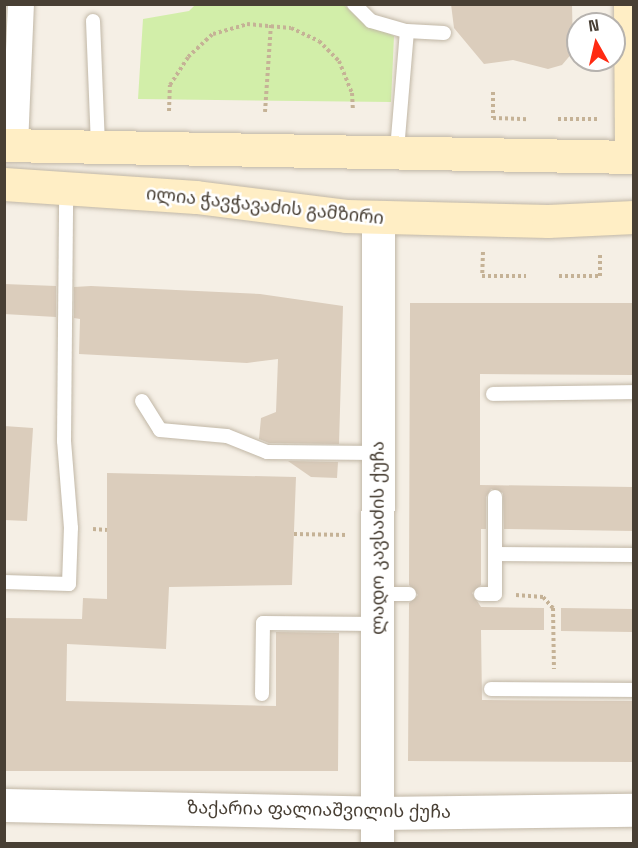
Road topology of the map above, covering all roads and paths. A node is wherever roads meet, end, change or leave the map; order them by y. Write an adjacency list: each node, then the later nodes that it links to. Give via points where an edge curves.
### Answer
1 (21, 4): 15 (street)
2 (354, 4): 6 (lane, via 370,21)
3 (630, 4): 18 (main road)
4 (93, 21): 16 (lane)
5 (271, 24): 9 (path, via 247,24 213,34 188,57 170,85); 10 (path, via 319,41 339,61 352,93); 11 (path)
6 (407, 31): 7 (lane); 17 (lane)
7 (444, 33)
8 (493, 92): 12 (path, via 493,118)
9 (170, 111)
10 (353, 111)
11 (265, 112)
12 (528, 119)
13 (558, 119): 14 (path)
14 (599, 120)
15 (10, 145): 16 (main road)
16 (98, 148): 17 (main road)
17 (397, 150): 18 (main road)
18 (632, 157)
19 (4, 184): 20 (main road, ილია ჭავჭავაძის გამზირი)
20 (66, 188): 22 (main road, ილია ჭავჭავაძის გამზირი, via 196,197); 36 (lane, via 64,441 71,528 69,584)
21 (633, 217): 22 (main road, ილია ჭავჭავაძის გამზირი)
22 (378, 225): 30 (street, ლადო კავსაძის ქუჩა)
23 (483, 252): 25 (path, via 482,276)
24 (600, 253): 26 (path, via 600,276)
25 (526, 276)
26 (559, 276)
27 (633, 392): 28 (lane)
28 (493, 394)
29 (142, 400): 30 (lane, via 160,429 227,436 267,452)
30 (378, 453): 38 (street, ლადო კავსაძის ქუჩა)
31 (495, 497): 34 (lane)
32 (294, 534): 33 (path)
33 (353, 535)
34 (495, 554): 35 (lane); 37 (lane)
35 (633, 555)
36 (4, 582)
37 (488, 594): 40 (path, via 532,595 550,602)
38 (388, 604): 42 (lane, via 263,623); 45 (street, ლადო კავსაძის ქუჩა)
39 (491, 689): 40 (lane)
40 (554, 689): 41 (lane)
41 (633, 690)
42 (262, 694)
43 (4, 805): 45 (street, ზაქარია ფალიაშვილის ქუჩა)
44 (633, 810): 45 (street, ზაქარია ფალიაშვილის ქუჩა)
45 (377, 828)

